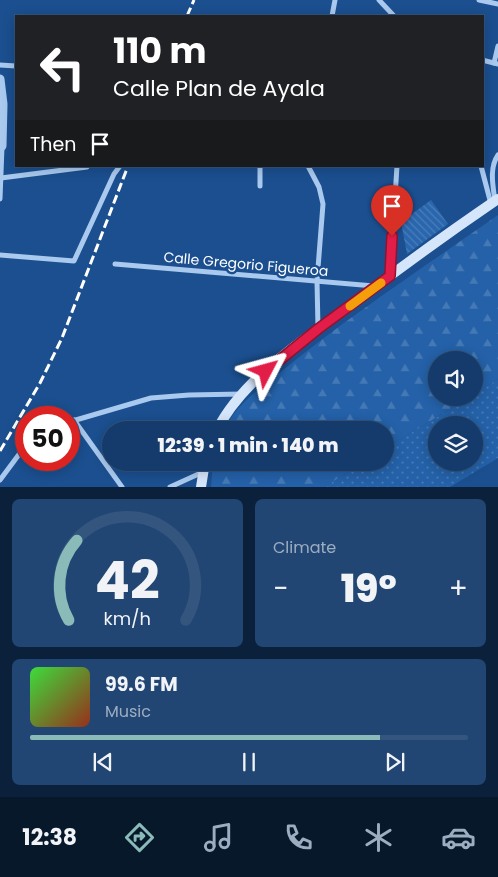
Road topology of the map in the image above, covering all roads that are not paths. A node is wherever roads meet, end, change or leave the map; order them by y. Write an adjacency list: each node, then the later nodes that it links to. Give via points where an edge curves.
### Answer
1 (335, 0): 5 (street)
2 (379, 0): 6 (street)
3 (479, 0): 4 (street)
4 (498, 4)
5 (332, 15)
6 (393, 15)
7 (498, 46): 8 (street)
8 (496, 64)
9 (0, 65): 10 (street)
10 (15, 66)
11 (0, 79): 12 (street, via 3,104)
12 (1, 147): 20 (street)
13 (498, 155): 23 (street, via 494,161 492,184)
14 (80, 167): 20 (street)
15 (119, 167): 24 (street, via 74,261)
16 (260, 167): 21 (street)
17 (309, 167): 27 (street, via 323,204)
18 (397, 167): 26 (street)
19 (481, 167): 23 (street)
20 (1, 178): 22 (street)
21 (260, 186)
22 (0, 198)
23 (495, 202): 26 (main road)
24 (0, 255)
25 (115, 264): 27 (street, Calle Gregorio Figueroa)
26 (390, 276): 28 (main road)
27 (317, 281): 28 (street, Calle Gregorio Figueroa); 29 (street)
28 (376, 286): 29 (main road)
29 (318, 329): 30 (main road)
30 (242, 394): 31 (street, via 151,398); 32 (main road)
31 (80, 419)
32 (222, 421)
33 (80, 432): 38 (street)
34 (15, 460): 37 (street)
35 (197, 471): 39 (street)
36 (203, 471): 40 (main road)
37 (0, 480)
38 (122, 487)
39 (170, 487)
40 (201, 487)

